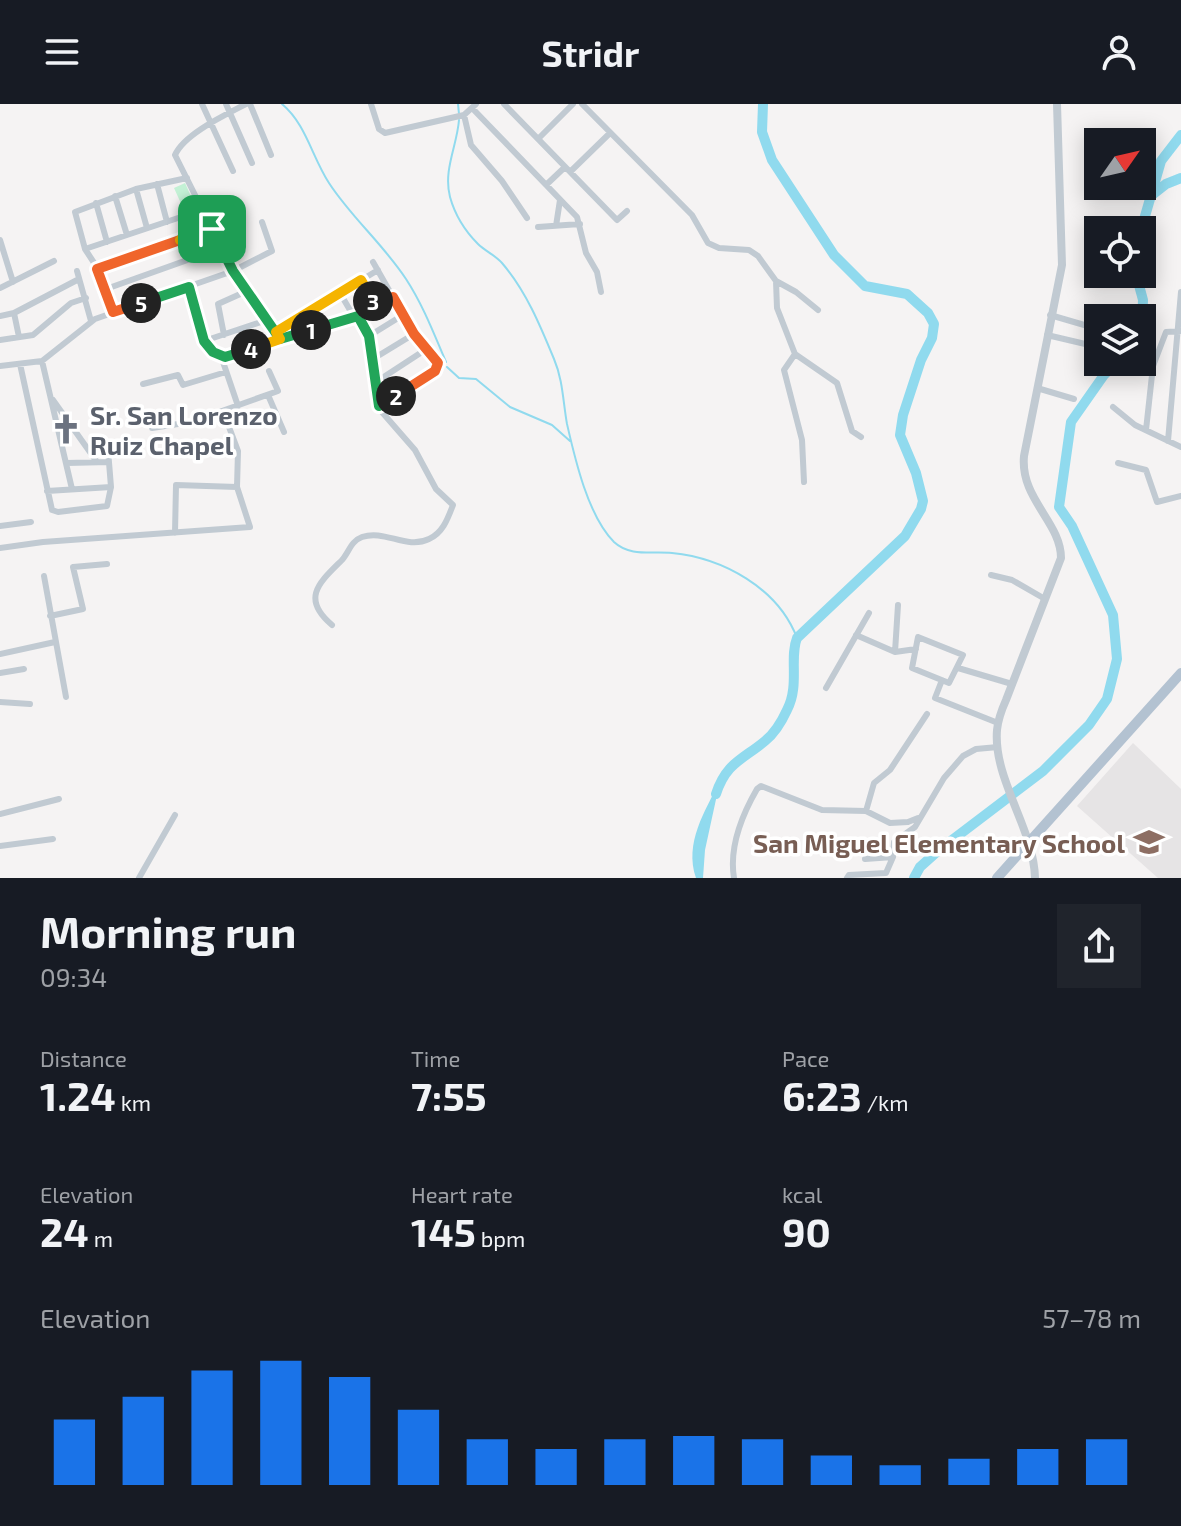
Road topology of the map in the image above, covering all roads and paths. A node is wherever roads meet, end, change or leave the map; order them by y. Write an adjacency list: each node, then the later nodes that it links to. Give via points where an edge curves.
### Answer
1 (202, 104): 12 (street)
2 (226, 104): 10 (street)
3 (248, 104): 10 (street); 15 (street)
4 (371, 104): 11 (street, via 385,133)
5 (504, 104): 14 (street)
6 (573, 104): 14 (street)
7 (582, 104): 13 (street)
8 (1057, 104): 65 (street, via 1062,254)
9 (474, 106): 11 (street); 21 (street)
10 (230, 113): 12 (street); 16 (street)
11 (464, 115): 28 (street, via 473,149)
12 (211, 123): 18 (street); 19 (street, via 177,150)
13 (610, 133): 17 (street); 49 (street, via 692,215 708,243 754,252)
14 (538, 139): 17 (street)
15 (271, 155)
16 (252, 163)
17 (567, 169): 21 (street); 27 (street, via 617,220)
18 (233, 171)
19 (187, 178): 20 (street); 26 (street)
20 (157, 184): 22 (street); 29 (street)
21 (546, 185): 24 (street)
22 (136, 189): 23 (street); 34 (street)
23 (115, 196): 25 (street); 36 (street)
24 (560, 200): 31 (street); 32 (street)
25 (96, 203): 38 (street); 40 (street, via 75,213)
26 (202, 210): 29 (street); 35 (street)
27 (627, 211)
28 (527, 218)
29 (167, 222): 34 (street)
30 (262, 222): 46 (street, via 272,251)
31 (580, 224): 32 (street); 55 (street)
32 (556, 226): 33 (street)
33 (538, 227)
34 (147, 228): 36 (street)
35 (212, 229): 39 (street); 43 (street)
36 (127, 235): 38 (street)
37 (0, 240): 50 (street)
38 (107, 242): 40 (street)
39 (221, 248): 46 (street); 53 (street)
40 (85, 249): 43 (street)
41 (54, 261): 50 (street)
42 (373, 262): 44 (street)
43 (97, 269): 53 (street)
44 (378, 270): 48 (street); 58 (street)
45 (77, 271): 47 (street)
46 (233, 271): 51 (street); 54 (street)
47 (79, 279): 59 (street); 63 (street)
48 (361, 280): 57 (street); 60 (street)
49 (776, 281): 61 (street); 83 (street, via 777,308)
50 (13, 282): 52 (street)
51 (189, 287): 62 (street); 80 (street)
52 (0, 288)
53 (106, 289): 62 (street)
54 (247, 291): 68 (street); 74 (street, via 218,304)
55 (601, 292)
56 (1181, 292): 71 (street)
57 (340, 293): 67 (street); 72 (street)
58 (393, 297): 60 (street); 64 (street)
59 (86, 298): 69 (street); 77 (street, via 71,303 36,333)
60 (376, 306): 67 (street)
61 (818, 310)
62 (113, 312): 69 (street)
63 (14, 313): 66 (street); 77 (street)
64 (403, 315): 73 (street); 76 (street)
65 (1050, 315): 70 (street); 75 (street)
66 (0, 316)
67 (356, 317): 76 (street); 78 (street)
68 (267, 320): 72 (street); 74 (street)
69 (91, 321): 86 (street)
70 (1084, 325)
71 (1179, 330): 102 (street, via 1166,332 1155,357); 106 (street)
72 (276, 332): 78 (street)
73 (414, 334): 82 (street); 85 (street)
74 (224, 335): 80 (street)
75 (1047, 335): 81 (street); 93 (street)
76 (369, 336): 85 (street)
77 (19, 337): 79 (street)
78 (280, 339): 84 (street)
79 (0, 340)
80 (204, 341): 84 (street)
81 (1084, 344)
82 (425, 350): 91 (street); 98 (street, via 438,363 437,369)
83 (795, 354): 104 (street, via 834,379 852,431); 114 (street, via 784,370 802,440)
84 (221, 356): 90 (street)
85 (373, 359): 91 (street)
86 (42, 361): 87 (street); 95 (street)
87 (20, 364): 88 (street); 118 (street)
88 (0, 366)
89 (269, 371): 94 (street, via 278,391)
90 (226, 372): 92 (street, via 183,385 178,375); 97 (street)
91 (376, 382): 98 (street)
92 (143, 384)
93 (1037, 388): 96 (street); 127 (street, via 1022,474 1061,550)
94 (268, 395): 97 (street); 103 (street)
95 (50, 397): 105 (street); 107 (street)
96 (1074, 399)
97 (238, 406): 100 (street)
98 (379, 406): 131 (street, via 415,450 436,489 453,505 444,526 428,540 375,535 353,543 316,592 318,610)
99 (1113, 407): 102 (street)
100 (223, 411): 101 (street, via 182,425); 116 (street, via 239,459)
101 (152, 428)
102 (1146, 430): 106 (street)
103 (284, 432)
104 (861, 437)
105 (81, 438): 107 (street); 110 (street)
106 (1168, 441): 108 (street)
107 (62, 442): 112 (street)
108 (1181, 447)
109 (108, 450): 111 (street)
110 (97, 462): 111 (street); 112 (street)
111 (109, 462): 115 (street)
112 (67, 463): 117 (street)
113 (1118, 463): 119 (street, via 1146,470 1157,502)
114 (804, 482)
115 (111, 487): 117 (street); 118 (street, via 105,507 53,511)
116 (237, 487): 122 (street, via 176,485); 122 (street, via 250,527)
117 (72, 489): 118 (street)
118 (47, 491)
119 (1181, 496)
120 (31, 522): 121 (street)
121 (0, 526)
122 (175, 533): 123 (street)
123 (0, 548)
124 (107, 564): 130 (street, via 73,567 83,609)
125 (991, 575): 127 (street)
126 (44, 576): 130 (street)
127 (1045, 599): 142 (street)
128 (898, 605): 135 (street)
129 (869, 613): 132 (street)
130 (50, 616): 133 (street)
131 (332, 625)
132 (856, 635): 135 (street); 143 (street)
133 (55, 642): 136 (street); 144 (street)
134 (916, 649): 135 (street); 137 (street, via 918,637 950,649 963,655); 141 (street, via 912,668)
135 (895, 652)
136 (0, 654)
137 (958, 668): 141 (street, via 949,683); 142 (street)
138 (24, 669): 139 (street)
139 (0, 673)
140 (1181, 673): 156 (main road)
141 (942, 680): 148 (street, via 935,698)
142 (1012, 684): 148 (street)
143 (826, 688)
144 (66, 697)
145 (0, 702): 146 (street)
146 (30, 704)
147 (927, 714): 151 (street, via 890,770 874,783)
148 (998, 723): 149 (street)
149 (998, 747): 154 (street, via 963,756); 156 (street)
150 (59, 799): 152 (street)
151 (866, 811): 154 (street, via 890,823); 161 (street, via 822,810 759,787 738,824)
152 (0, 814)
153 (175, 815): 160 (street)
154 (918, 818): 158 (street, via 915,827 894,842)
155 (53, 839): 157 (street)
156 (1029, 843): 163 (main road); 164 (street)
157 (0, 846)
158 (893, 857): 159 (street); 162 (street, via 886,873)
159 (865, 859)
160 (139, 878)
161 (734, 878)
162 (847, 878)
163 (997, 878)
164 (1035, 878)

